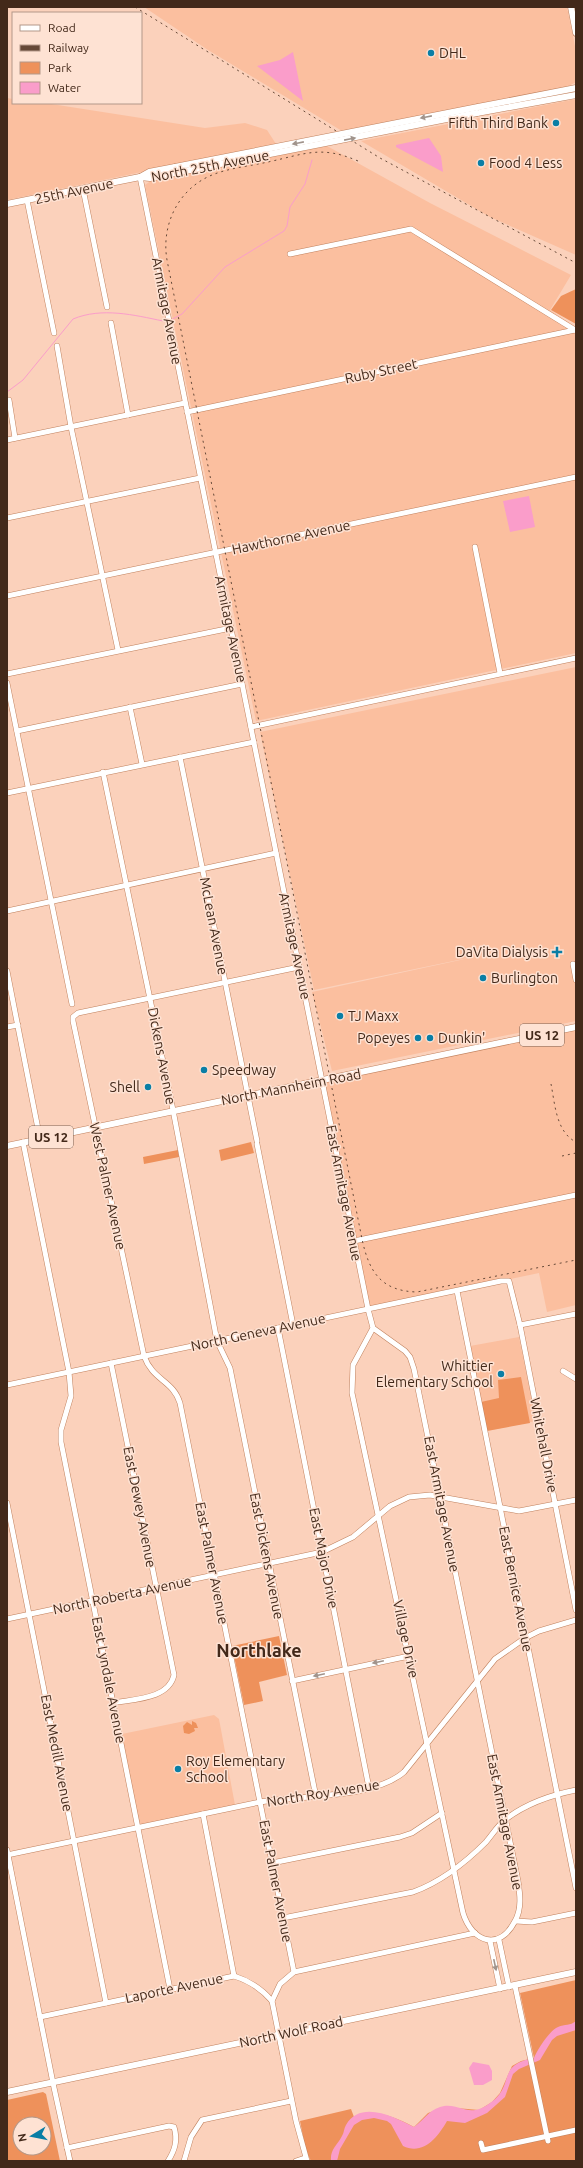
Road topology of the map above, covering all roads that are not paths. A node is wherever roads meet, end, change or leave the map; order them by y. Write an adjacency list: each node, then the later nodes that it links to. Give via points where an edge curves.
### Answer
1 (571, 7): 2 (main road)
2 (576, 33)
3 (576, 88): 5 (main road, North 25th Avenue)
4 (576, 95): 5 (main road, North 25th Avenue)
5 (489, 108): 6 (main road, North 25th Avenue, bridge, via 165,172 149,172)
6 (140, 177): 7 (main road, 25th Avenue); 17 (street, Armitage Avenue)
7 (83, 189): 8 (main road, 25th Avenue); 11 (street)
8 (27, 200): 9 (main road, 25th Avenue); 14 (street)
9 (7, 204)
10 (290, 254): 13 (street, via 411,229)
11 (107, 307)
12 (111, 323): 19 (street)
13 (576, 330): 18 (street, Ruby Street)
14 (54, 333)
15 (57, 346): 20 (street)
16 (9, 400): 21 (street)
17 (185, 403): 18 (street, Armitage Avenue); 19 (street)
18 (187, 412): 24 (street, Armitage Avenue)
19 (128, 415): 20 (street)
20 (71, 427): 21 (street); 25 (street)
21 (15, 438): 22 (street)
22 (7, 440)
23 (576, 477): 28 (street, Hawthorne Avenue)
24 (200, 478): 25 (street); 28 (street, Armitage Avenue)
25 (87, 502): 26 (street); 29 (street)
26 (7, 518)
27 (475, 547): 34 (street)
28 (215, 553): 29 (street, Hawthorne Avenue); 31 (street, Armitage Avenue)
29 (103, 576): 30 (street, Hawthorne Avenue); 32 (street)
30 (7, 596)
31 (231, 628): 32 (street); 37 (street, Armitage Avenue)
32 (118, 650): 35 (street)
33 (576, 658): 34 (street)
34 (500, 673): 39 (street)
35 (7, 674)
36 (7, 683): 40 (street)
37 (242, 684): 38 (street); 39 (street, Armitage Avenue)
38 (130, 707): 40 (street); 43 (street)
39 (251, 727): 41 (street, Armitage Avenue)
40 (17, 731): 45 (street)
41 (254, 742): 42 (street); 47 (street, Armitage Avenue)
42 (180, 757): 43 (street); 48 (street, McLean Avenue)
43 (142, 764): 44 (street)
44 (103, 772): 45 (street); 49 (street, Dickens Avenue)
45 (29, 788): 46 (street); 50 (street)
46 (7, 793)
47 (276, 853): 48 (street); 53 (street, Armitage Avenue)
48 (202, 869): 49 (street); 56 (street, McLean Avenue)
49 (127, 885): 50 (street); 57 (street, Dickens Avenue)
50 (52, 901): 51 (street); 58 (street)
51 (7, 911)
52 (573, 964): 55 (street)
53 (300, 967): 56 (street); 62 (street, Armitage Avenue)
54 (7, 971): 59 (street)
55 (576, 980)
56 (225, 982): 57 (street); 63 (street, McLean Avenue)
57 (150, 998): 64 (street, Dickens Avenue); 65 (street, West Palmer Avenue, via 74,1016)
58 (72, 1004)
59 (18, 1025): 60 (street); 66 (street)
60 (7, 1028)
61 (576, 1028): 62 (main road, North Mannheim Road / US 12)
62 (323, 1080): 63 (main road, North Mannheim Road / US 12); 70 (street, East Armitage Avenue)
63 (248, 1095): 64 (main road, North Mannheim Road / US 12); 75 (street)
64 (173, 1110): 65 (main road, North Mannheim Road / US 12); 79 (street, Dickens Avenue)
65 (95, 1127): 66 (main road, North Mannheim Road / US 12); 80 (street, West Palmer Avenue)
66 (40, 1139): 67 (main road, North Mannheim Road / US 12)
67 (24, 1142): 68 (main road, North Mannheim Road / US 12); 83 (street, East Lyndale Avenue)
68 (7, 1146)
69 (576, 1195): 70 (street)
70 (354, 1241): 73 (street, East Armitage Avenue)
71 (509, 1281): 72 (street, North Geneva Avenue); 76 (street, Whitehall Drive)
72 (457, 1291): 73 (street, North Geneva Avenue); 90 (street, East Bernice Avenue)
73 (368, 1309): 75 (street, North Geneva Avenue); 78 (street, East Armitage Avenue)
74 (576, 1314): 76 (street)
75 (293, 1325): 77 (street, North Geneva Avenue)
76 (520, 1325): 89 (street, Whitehall Drive)
77 (278, 1328): 79 (street, North Geneva Avenue); 92 (street, East Major Drive)
78 (373, 1328): 86 (street, East Armitage Avenue, via 410,1357); 91 (street, Village Drive, via 353,1365 351,1379)
79 (217, 1341): 80 (street, North Geneva Avenue); 93 (street, East Dickens Avenue, via 230,1368)
80 (144, 1356): 81 (street, North Geneva Avenue); 94 (street, East Palmer Avenue, via 154,1375 177,1393)
81 (111, 1363): 83 (street, North Geneva Avenue); 95 (street, East Dewey Avenue)
82 (563, 1371): 84 (street)
83 (69, 1372): 85 (street, North Geneva Avenue); 96 (street, East Lyndale Avenue, via 71,1396 61,1430 61,1442)
84 (576, 1378)
85 (7, 1385)
86 (440, 1497): 90 (street, North Roberta Avenue); 91 (street, North Roberta Avenue, via 409,1497 390,1506); 104 (street, East Armitage Avenue)
87 (576, 1500): 89 (street, North Roberta Avenue)
88 (7, 1504): 98 (street, East Medill Avenue)
89 (555, 1505): 90 (street, North Roberta Avenue, via 526,1511); 97 (street, Whitehall Drive)
90 (500, 1509): 101 (street, East Bernice Avenue)
91 (379, 1516): 92 (street, North Roberta Avenue, via 353,1538); 102 (street, Village Drive)
92 (322, 1552): 93 (street, North Roberta Avenue); 103 (street, East Major Drive)
93 (269, 1565): 94 (street, North Roberta Avenue); 105 (street, East Dickens Avenue)
94 (215, 1575): 95 (street, North Roberta Avenue); 112 (street, East Palmer Avenue)
95 (156, 1587): 96 (street, North Roberta Avenue); 106 (street, East Dewey Avenue, via 173,1669 171,1684 161,1693)
96 (94, 1602): 98 (street, North Roberta Avenue); 106 (street, East Lyndale Avenue)
97 (576, 1610)
98 (29, 1615): 99 (street, North Roberta Avenue); 117 (street, East Medill Avenue)
99 (7, 1619)
100 (576, 1620): 101 (street, North Roy Avenue, via 547,1628)
101 (525, 1638): 104 (street, North Roy Avenue, via 495,1659); 110 (street, East Bernice Avenue)
102 (409, 1656): 103 (street, one-way to 103); 107 (street, Village Drive)
103 (346, 1669): 105 (street, one-way to 105); 108 (street, East Major Drive)
104 (477, 1680): 107 (street, North Roy Avenue); 115 (street, East Armitage Avenue)
105 (292, 1681): 111 (street, East Dickens Avenue)
106 (113, 1703): 116 (street, East Lyndale Avenue)
107 (428, 1745): 108 (street, North Roy Avenue, via 396,1779); 113 (street, Village Drive)
108 (369, 1788): 111 (street, North Roy Avenue)
109 (576, 1790): 110 (street)
110 (557, 1794): 115 (street, via 537,1801); 121 (street, East Bernice Avenue)
111 (316, 1797): 112 (street, North Roy Avenue)
112 (260, 1802): 114 (street, North Roy Avenue); 119 (street, East Palmer Avenue)
113 (442, 1813): 119 (street, via 412,1833 400,1837); 120 (street, Village Drive)
114 (203, 1814): 116 (street, North Roy Avenue); 130 (street)
115 (505, 1820): 120 (street, via 485,1843); 124 (street, East Armitage Avenue, via 520,1898)
116 (138, 1828): 117 (street, North Roy Avenue); 133 (street, East Lyndale Avenue)
117 (74, 1841): 118 (street, North Roy Avenue); 135 (street, East Medill Avenue)
118 (7, 1853): 136 (street)
119 (272, 1864): 123 (street, East Palmer Avenue)
120 (454, 1870): 123 (street, via 413,1892); 125 (street, Village Drive, via 466,1922)
121 (576, 1888)
122 (576, 1913): 124 (street, via 532,1922)
123 (283, 1918): 128 (street, East Palmer Avenue)
124 (516, 1921): 126 (street)
125 (474, 1933): 127 (street); 128 (street)
126 (499, 1940): 127 (street); 131 (street)
127 (490, 1941): 132 (street, one-way to 132)
128 (294, 1972): 134 (street, via 280,1984)
129 (576, 1972): 131 (main road, North Wolf Road)
130 (234, 1976): 133 (street, Laporte Avenue); 134 (street, Laporte Avenue, via 248,1980)
131 (512, 1986): 132 (main road, North Wolf Road); 142 (street, via 531,2058)
132 (500, 1988): 137 (main road, North Wolf Road)
133 (170, 1989): 135 (street, Laporte Avenue)
134 (272, 2001): 137 (street)
135 (106, 2003): 136 (street, Laporte Avenue)
136 (40, 2016): 138 (street)
137 (279, 2034): 138 (main road, North Wolf Road); 140 (street)
138 (52, 2083): 139 (main road, North Wolf Road); 144 (street)
139 (7, 2092)
140 (291, 2101): 145 (street); 148 (street, via 202,2120 191,2137)
141 (576, 2130): 142 (street)
142 (548, 2139): 143 (street, via 483,2150)
143 (481, 2143)
144 (68, 2148): 146 (street); 147 (street, via 169,2126 174,2127 176,2142)
145 (306, 2160): 149 (street)
146 (70, 2161)
147 (168, 2161)
148 (184, 2161)
149 (296, 2161)

